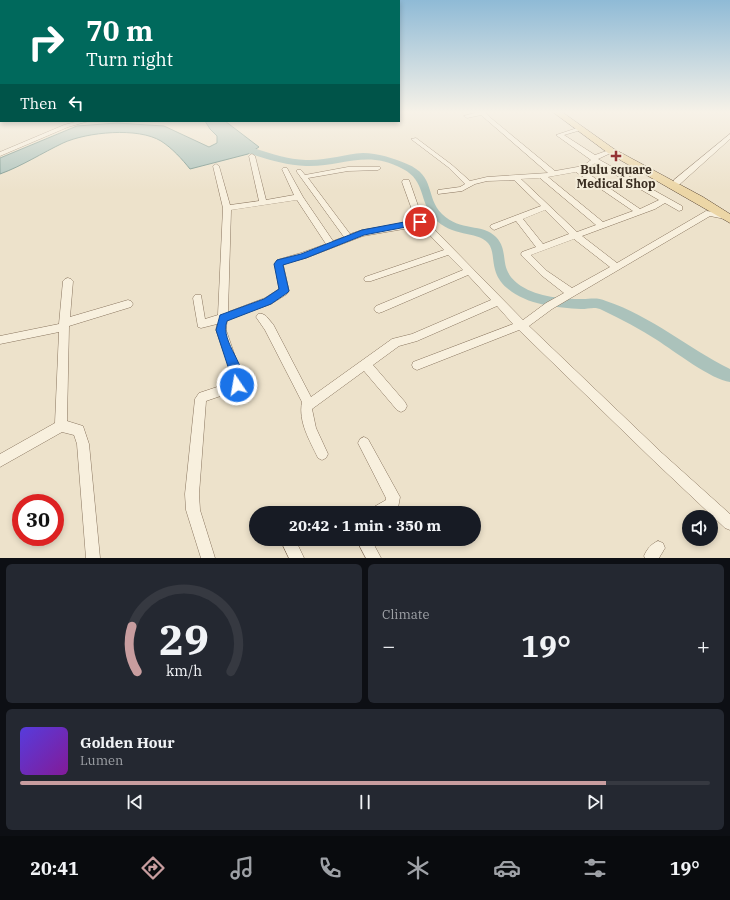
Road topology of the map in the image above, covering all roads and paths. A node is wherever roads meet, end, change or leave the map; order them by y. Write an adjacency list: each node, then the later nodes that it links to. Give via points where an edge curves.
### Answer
1 (38, 138): 9 (street)
2 (509, 138): 16 (street)
3 (563, 138): 11 (street)
4 (592, 138): 8 (main road)
5 (599, 138): 20 (main road)
6 (728, 138): 20 (street)
7 (414, 139): 21 (street)
8 (611, 151): 11 (street); 30 (main road)
9 (0, 154)
10 (252, 156): 25 (street)
11 (594, 159): 15 (street, via 585,168); 24 (street)
12 (216, 166): 27 (street)
13 (378, 168): 36 (street, via 302,174)
14 (285, 169): 23 (street)
15 (578, 170): 16 (street); 29 (street)
16 (554, 174): 17 (street)
17 (542, 176): 18 (street); 33 (street)
18 (515, 177): 21 (street, via 487,179); 26 (street)
19 (406, 182): 32 (street)
20 (677, 182): 30 (main road)
21 (470, 184): 22 (street, via 462,189)
22 (441, 192)
23 (299, 197): 25 (street); 37 (street)
24 (665, 200): 28 (street); 29 (street)
25 (263, 203): 27 (street)
26 (546, 207): 31 (street); 35 (street)
27 (227, 208): 50 (street)
28 (679, 208)
29 (639, 212): 33 (street)
30 (728, 216): 40 (street, via 709,213)
31 (517, 217): 34 (street); 38 (street)
32 (420, 222): 36 (street); 39 (street)
33 (602, 226): 35 (street)
34 (494, 227)
35 (576, 234): 38 (street); 40 (street)
36 (348, 237): 37 (street)
37 (330, 245): 50 (street, via 280,262 284,291 268,301)
38 (541, 247): 44 (street, via 525,254)
39 (450, 251): 41 (street); 42 (street)
40 (615, 266): 44 (street)
41 (469, 271): 46 (street); 48 (street)
42 (368, 279)
43 (68, 281): 51 (street)
44 (567, 296): 52 (street)
45 (198, 298): 50 (street, via 201,324)
46 (498, 301): 52 (street); 54 (street, via 413,338 396,342)
47 (128, 304): 51 (street)
48 (379, 309)
49 (261, 317): 56 (street, via 269,327)
50 (224, 318): 67 (street, via 221,330 238,379 237,385 201,400 192,494 192,510)
51 (64, 325): 53 (street); 58 (street)
52 (521, 325): 55 (street); 63 (street)
53 (0, 340)
54 (366, 365): 56 (street, via 310,405); 57 (street)
55 (417, 365)
56 (307, 403): 60 (street, via 305,410)
57 (402, 406)
58 (61, 426): 61 (street); 66 (street, via 79,430 83,444)
59 (364, 442): 62 (street, via 393,497 393,503)
60 (322, 454)
61 (0, 461)
62 (388, 506)
63 (730, 523)
64 (291, 546): 68 (street)
65 (368, 546): 69 (street)
66 (93, 558)
67 (208, 558)
68 (297, 558)
69 (374, 558)

